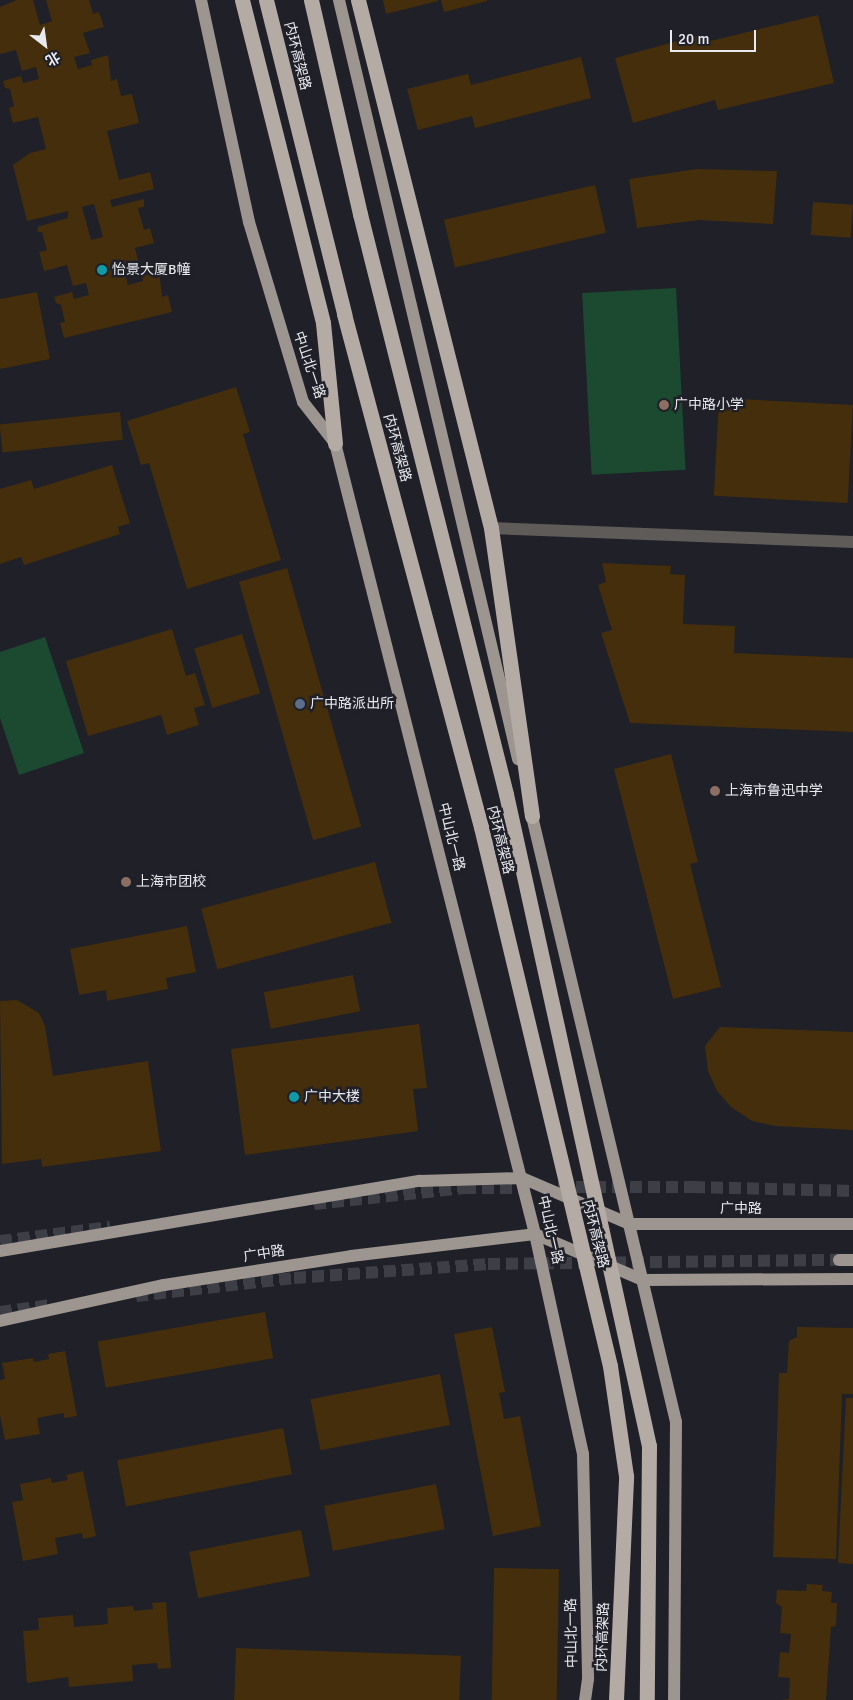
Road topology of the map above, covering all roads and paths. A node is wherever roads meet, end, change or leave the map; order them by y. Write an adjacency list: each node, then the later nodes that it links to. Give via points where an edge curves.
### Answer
1 (201, 0): 7 (main road, 中山北一路, via 249,222 303,402)
2 (242, 0): 7 (highway, via 323,323)
3 (266, 0): 22 (highway, 内环高架路, bridge, via 344,314 481,827 610,1366 626,1476)
4 (311, 0): 23 (highway, 内环高架路, bridge, via 360,214 506,794 649,1446)
5 (339, 0): 10 (main road)
6 (358, 0): 8 (highway)
7 (335, 443): 11 (main road, 中山北一路)
8 (491, 528): 9 (street); 10 (highway)
9 (853, 542)
10 (532, 816): 12 (main road)
11 (522, 1178): 12 (main road); 14 (main road, 中山北一路); 15 (main road, via 420,1181)
12 (630, 1224): 13 (main road, 广中路); 19 (main road)
13 (853, 1224)
14 (535, 1234): 19 (main road); 20 (main road, 广中路, via 351,1256 164,1285); 21 (main road, 中山北一路, via 583,1454 588,1678)
15 (0, 1251)
16 (840, 1260): 17 (main road)
17 (853, 1260)
18 (853, 1279): 19 (main road)
19 (643, 1280): 24 (main road, via 676,1422)
20 (0, 1321)
21 (585, 1700)
22 (616, 1700)
23 (647, 1700)
24 (674, 1700)

